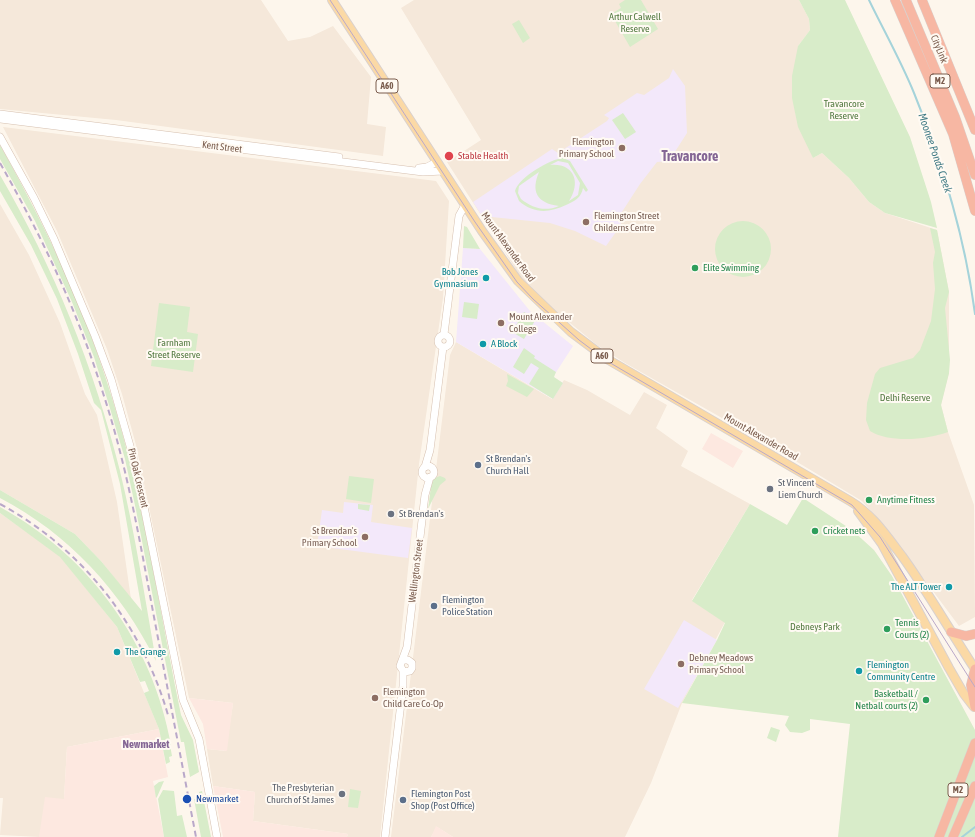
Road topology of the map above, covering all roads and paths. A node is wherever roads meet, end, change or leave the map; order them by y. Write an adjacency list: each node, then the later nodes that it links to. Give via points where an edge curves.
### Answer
1 (332, 0): 9 (main road, Mount Alexander Road / A60)
2 (895, 0): 13 (highway, via 953,134)
3 (906, 0): 11 (highway, CityLink / M2, via 955,117)
4 (922, 0): 7 (highway, CityLink / M2)
5 (0, 114): 9 (street, Kent Street, via 417,167 427,167)
6 (0, 119): 10 (street, Kent Street, via 423,172)
7 (974, 127)
8 (0, 137): 29 (street, Pin Oak Crescent, via 54,239 113,386 136,467 183,700 199,739)
9 (437, 162): 10 (main road, Mount Alexander Road / A60)
10 (443, 171): 12 (main road, Mount Alexander Road / A60)
11 (975, 175)
12 (465, 205): 14 (street, via 459,216 444,334 438,339 438,343 443,347); 18 (main road, Mount Alexander Road / A60, via 525,290 590,347)
13 (975, 211)
14 (430, 450): 15 (street); 16 (street)
15 (432, 466): 16 (street); 17 (street, via 434,472)
16 (424, 467): 17 (street, via 422,473)
17 (426, 478): 23 (street, Wellington Street)
18 (841, 496): 19 (main road, Mount Alexander Road / A60, via 870,516); 20 (main road, Mount Alexander Road / A60, via 874,530)
19 (916, 576): 20 (main road); 21 (main road, Mount Alexander Road / A60)
20 (904, 582): 26 (main road, Mount Alexander Road / A60, via 949,668)
21 (951, 632): 22 (highway, via 966,636); 24 (main road, Mount Alexander Road / A60)
22 (975, 634)
23 (406, 660): 25 (street, via 400,666); 25 (street, via 413,666)
24 (975, 669): 26 (highway, via 971,685)
25 (406, 671): 30 (street)
26 (975, 707)
27 (975, 743): 31 (highway, M2)
28 (975, 786): 32 (highway, M2)
29 (217, 837)
30 (385, 837)
31 (939, 837)
32 (953, 837)

